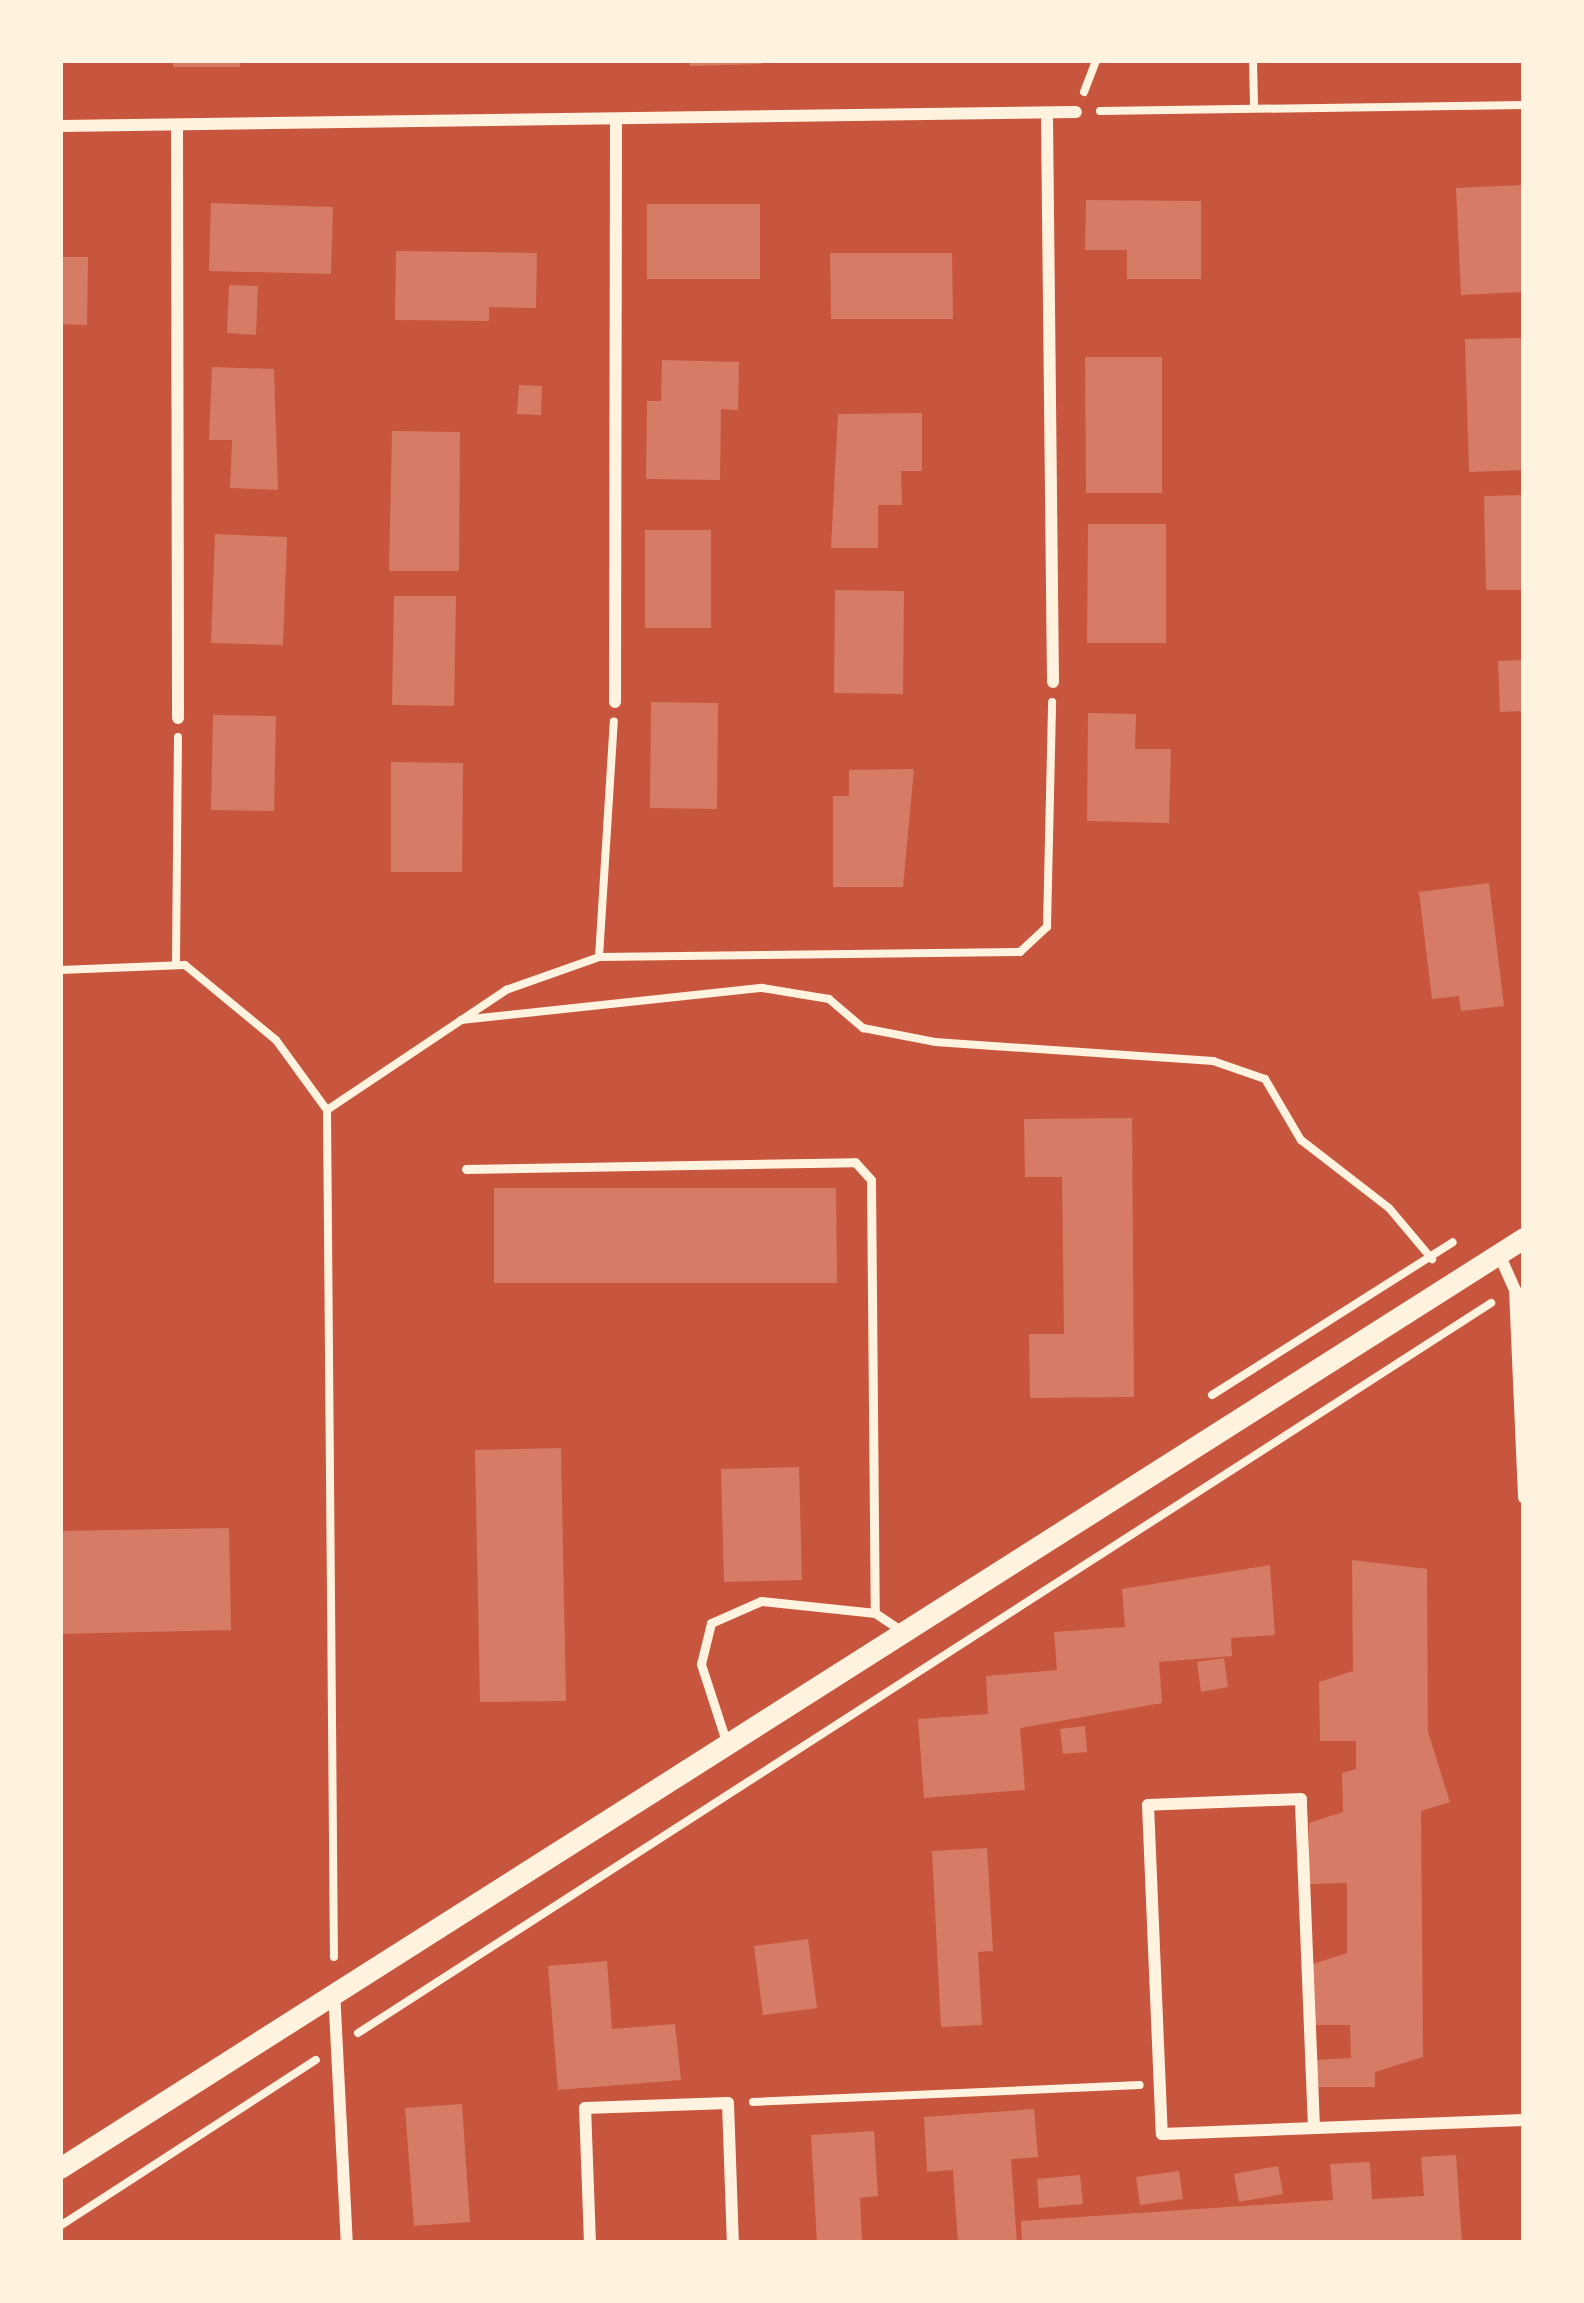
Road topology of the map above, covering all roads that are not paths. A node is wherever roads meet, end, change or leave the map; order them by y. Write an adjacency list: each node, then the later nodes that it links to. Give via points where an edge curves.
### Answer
1 (1076, 112): 2 (street)
2 (1047, 118): 3 (street); 6 (street)
3 (616, 123): 5 (street); 7 (street)
4 (60, 126): 5 (street)
5 (177, 126): 8 (street)
6 (1053, 682)
7 (615, 702)
8 (178, 718)
9 (466, 1169): 13 (lane, via 855,1162 872,1180)
10 (1524, 1238): 11 (street)
11 (1498, 1251): 12 (street, via 1515,1290); 14 (street)
12 (1524, 1498)
13 (874, 1613): 14 (lane); 15 (lane, via 761,1601 711,1623 701,1664)
14 (897, 1628): 15 (street)
15 (725, 1738): 16 (street)
16 (334, 1989): 19 (street); 20 (street)
17 (1524, 2120): 18 (street)
18 (1314, 2128): 18 (street, via 1162,2134 1148,1805 1301,1799)
19 (60, 2168)
20 (347, 2243)
21 (590, 2243): 22 (street, via 585,2108 728,2103)
22 (733, 2243)

